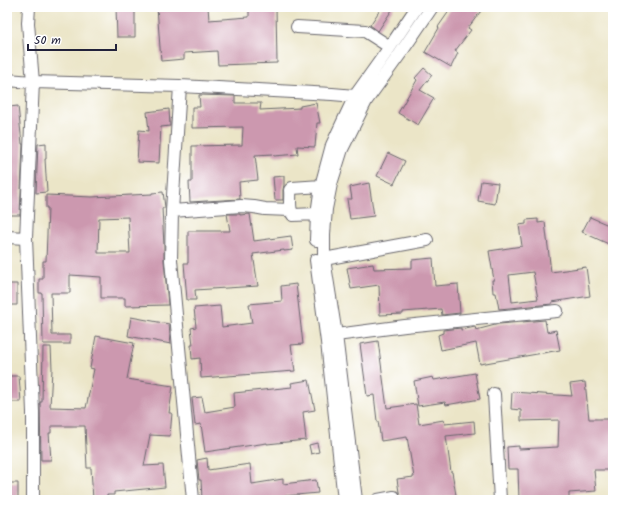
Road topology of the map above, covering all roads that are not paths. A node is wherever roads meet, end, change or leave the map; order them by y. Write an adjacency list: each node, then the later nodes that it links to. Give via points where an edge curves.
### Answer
1 (29, 7): 7 (street)
2 (416, 7): 5 (street)
3 (432, 7): 17 (street, via 366,101 342,149 326,208)
4 (297, 28): 5 (street, via 365,31)
5 (390, 47): 9 (street)
6 (7, 80): 7 (street)
7 (33, 82): 8 (street); 15 (street)
8 (180, 86): 9 (street); 12 (street)
9 (355, 96): 10 (street, via 332,145)
10 (321, 186): 11 (street, via 291,189); 13 (street)
11 (290, 210): 12 (street, via 241,206); 13 (street, via 294,215)
12 (172, 211): 23 (street, via 171,260)
13 (317, 214): 24 (street, via 316,260)
14 (7, 237): 15 (street)
15 (26, 238): 22 (street, via 33,412)
16 (427, 240): 17 (street)
17 (324, 259): 19 (street)
18 (557, 311): 19 (street)
19 (336, 335): 25 (street)
20 (494, 394): 27 (street)
21 (394, 497): 26 (street)
22 (33, 500)
23 (193, 500)
24 (344, 500)
25 (356, 500)
26 (378, 500)
27 (500, 500)

